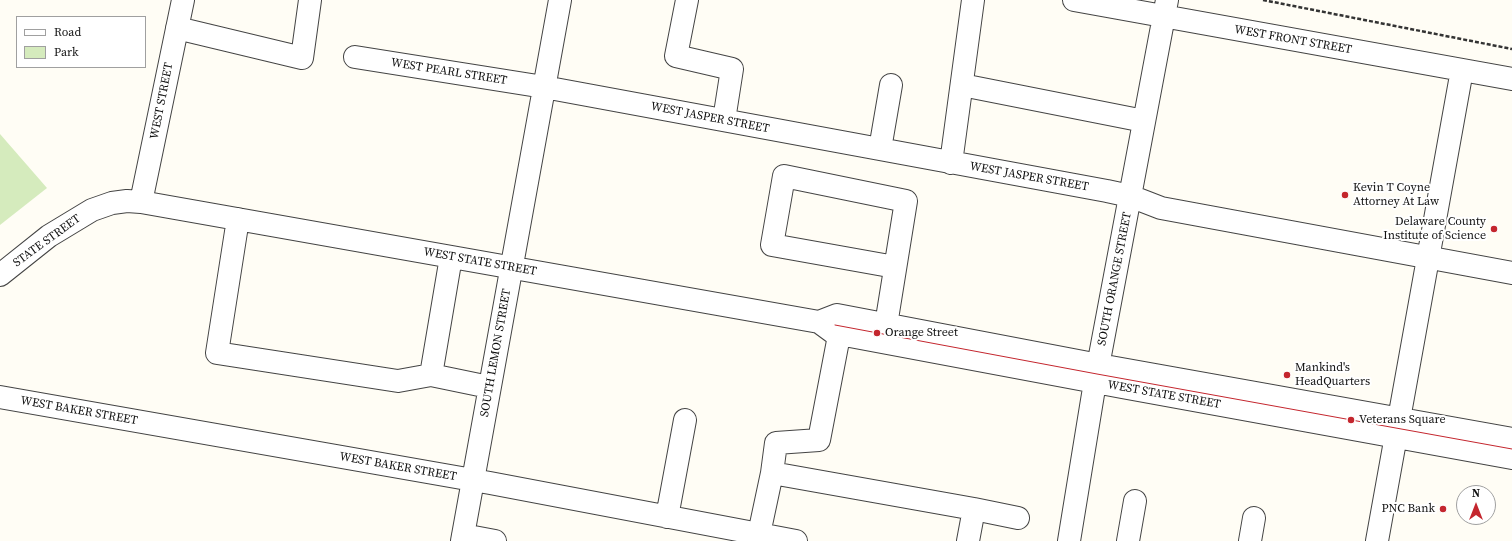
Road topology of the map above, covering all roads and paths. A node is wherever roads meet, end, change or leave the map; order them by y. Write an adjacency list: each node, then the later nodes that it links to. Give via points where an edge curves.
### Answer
1 (183, 0): 9 (street, WEST STREET)
2 (310, 0): 9 (street, via 302,58)
3 (560, 0): 16 (street, SOUTH LEMON STREET)
4 (687, 0): 17 (street, via 676,56 732,69)
5 (973, 0): 15 (street)
6 (1074, 0): 8 (street, WEST FRONT STREET)
7 (1263, 0): 10 (path)
8 (1165, 9): 12 (street, WEST FRONT STREET); 18 (street, SOUTH ORANGE STREET)
9 (177, 28): 22 (street, WEST STREET)
10 (1512, 49)
11 (355, 57): 16 (street, WEST PEARL STREET)
12 (1462, 70): 13 (street, WEST FRONT STREET); 25 (street)
13 (1512, 79)
14 (891, 85): 19 (street)
15 (962, 85): 18 (street); 20 (street)
16 (544, 87): 17 (street, WEST JASPER STREET); 26 (street, SOUTH LEMON STREET)
17 (724, 120): 19 (street, WEST JASPER STREET)
18 (1144, 121): 21 (street, SOUTH ORANGE STREET)
19 (880, 149): 20 (street, WEST JASPER STREET)
20 (951, 163): 21 (street, WEST JASPER STREET)
21 (1130, 196): 25 (street, WEST JASPER STREET, via 1161,208); 32 (street, SOUTH ORANGE STREET)
22 (141, 202): 23 (street, WEST STATE STREET); 29 (street, STATE STREET, via 112,203 92,210 49,236)
23 (238, 219): 24 (street, WEST STATE STREET); 33 (street, via 217,353 398,381)
24 (451, 257): 26 (street, WEST STATE STREET); 33 (street)
25 (1429, 258): 28 (street, WEST JASPER STREET); 37 (street)
26 (511, 267): 30 (street, WEST STATE STREET, via 819,322 837,315); 34 (street, SOUTH LEMON STREET)
27 (895, 267): 27 (street, via 906,201 784,176 772,245); 31 (street)
28 (1512, 272)
29 (0, 275)
30 (842, 326): 31 (street, WEST STATE STREET); 40 (street, via 819,440 776,443)
31 (884, 334): 32 (street, WEST STATE STREET)
32 (1097, 374): 37 (street, WEST STATE STREET); 52 (street, SOUTH ORANGE STREET)
33 (430, 375): 34 (street)
34 (489, 388): 41 (street, SOUTH LEMON STREET)
35 (0, 397): 41 (street, WEST BAKER STREET)
36 (685, 420): 44 (street)
37 (1398, 428): 38 (street, WEST STATE STREET); 39 (street, WEST STATE STREET); 55 (street)
38 (1512, 439)
39 (1512, 458)
40 (772, 473): 43 (street); 47 (street)
41 (473, 480): 44 (street, WEST BAKER STREET); 48 (street, SOUTH LEMON STREET)
42 (1135, 501): 53 (street)
43 (974, 510): 45 (street); 51 (street)
44 (667, 517): 47 (street, WEST BAKER STREET)
45 (1018, 518)
46 (1254, 518): 54 (street)
47 (759, 534): 50 (street, WEST BAKER STREET)
48 (462, 538): 49 (street)
49 (495, 541)
50 (792, 541)
51 (968, 541)
52 (1069, 541)
53 (1128, 541)
54 (1250, 541)
55 (1377, 541)

